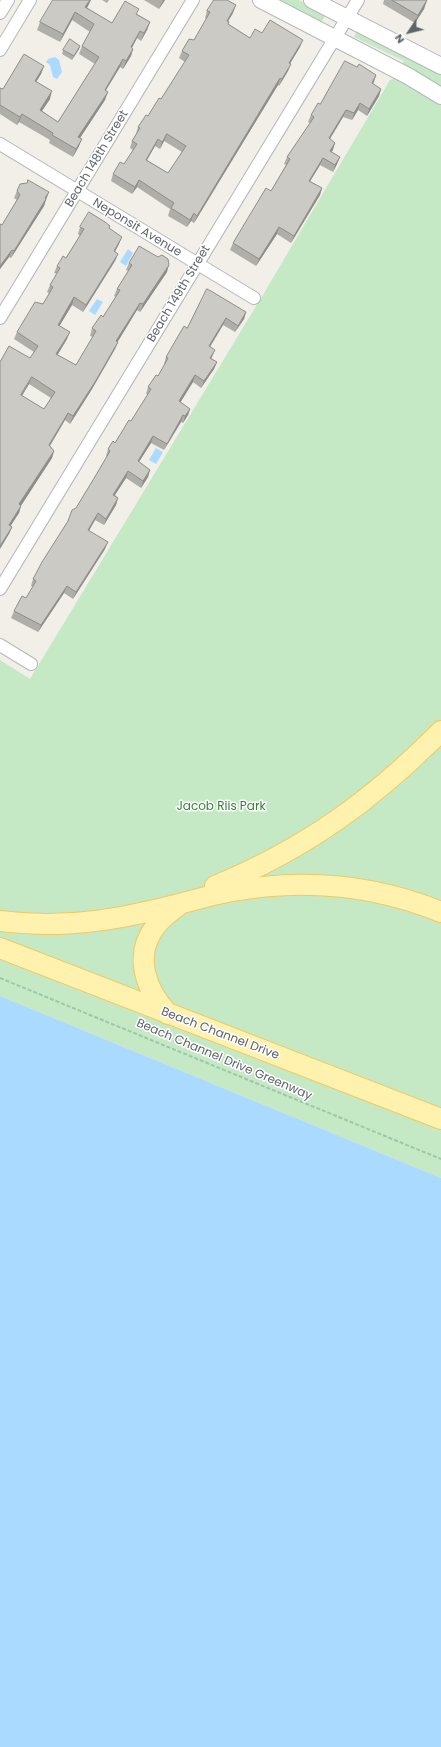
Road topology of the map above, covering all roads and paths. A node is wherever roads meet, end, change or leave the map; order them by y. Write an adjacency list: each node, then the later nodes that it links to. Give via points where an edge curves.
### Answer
1 (8, 0): 7 (street)
2 (30, 0): 10 (street)
3 (193, 0): 14 (street, Beach 148th Street)
4 (261, 0): 9 (street)
5 (312, 0): 8 (street)
6 (358, 0): 8 (street, Beach 149th Street)
7 (0, 13)
8 (347, 18): 9 (street, Beach 149th Street); 11 (street)
9 (335, 38): 12 (street); 15 (street, Beach 149th Street)
10 (0, 50)
11 (441, 66)
12 (441, 96)
13 (0, 144): 14 (street, Neponsit Avenue)
14 (77, 191): 15 (street, Neponsit Avenue); 17 (street, Beach 148th Street)
15 (197, 264): 16 (street, Neponsit Avenue); 18 (street, Beach 149th Street)
16 (254, 298)
17 (0, 318)
18 (0, 589)
19 (0, 645): 20 (street)
20 (31, 664)
21 (441, 731): 22 (main road, via 394,776 326,828 275,859)
22 (182, 903): 23 (main road, via 246,889 309,884 378,892); 24 (main road, via 129,916 84,923 31,924); 27 (main road, via 155,927 144,952 146,980 155,998)
23 (441, 912)
24 (0, 921)
25 (0, 948): 27 (main road, Beach Channel Drive)
26 (0, 978): 29 (path, Beach Channel Drive Greenway)
27 (168, 1014): 28 (main road, Beach Channel Drive)
28 (441, 1119)
29 (441, 1159)

